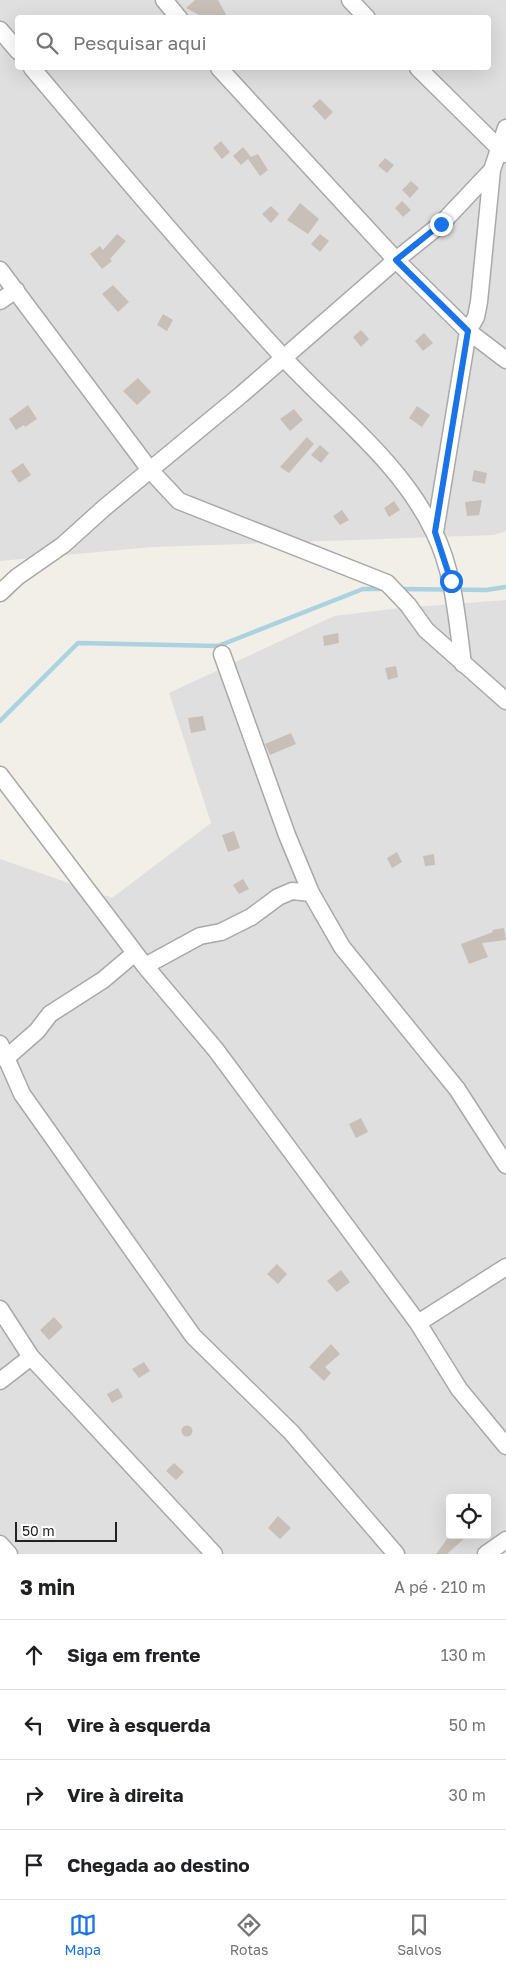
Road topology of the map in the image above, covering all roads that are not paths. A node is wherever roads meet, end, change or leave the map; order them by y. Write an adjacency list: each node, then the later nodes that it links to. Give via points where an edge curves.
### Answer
1 (164, 0): 3 (street)
2 (350, 0): 4 (street)
3 (176, 15)
4 (364, 15)
5 (0, 30): 6 (street)
6 (15, 48)
7 (34, 70): 18 (street, via 131,186)
8 (222, 70): 13 (street)
9 (420, 70): 11 (street)
10 (506, 128): 11 (street)
11 (502, 152): 12 (street)
12 (492, 170): 13 (street, via 441,224); 17 (street, via 480,302)
13 (396, 260): 17 (street); 18 (street)
14 (0, 270): 15 (street)
15 (16, 290): 16 (street); 20 (street)
16 (0, 302)
17 (468, 331): 19 (street); 21 (street)
18 (283, 357): 20 (street); 21 (street, via 397,472)
19 (506, 360)
20 (150, 470): 22 (street, via 63,545 16,577); 24 (street, via 179,501 387,584 408,604 426,630)
21 (435, 532): 24 (street, via 451,581)
22 (0, 593)
23 (222, 654): 27 (street)
24 (463, 664): 25 (street)
25 (506, 701)
26 (0, 775): 28 (street)
27 (311, 893): 28 (street, via 292,891 221,932 200,936 168,954); 30 (street, via 342,947 457,1090)
28 (140, 960): 29 (street, via 50,1014 38,1031); 33 (street, via 216,1050)
29 (3, 1051): 41 (street, via 22,1094 193,1336 292,1432)
30 (506, 1165)
31 (506, 1267): 33 (street)
32 (0, 1309): 34 (street)
33 (418, 1323): 36 (street, via 459,1389)
34 (31, 1357): 35 (street); 40 (street)
35 (0, 1381)
36 (506, 1446)
37 (506, 1540): 42 (street)
38 (0, 1544): 39 (street)
39 (9, 1554)
40 (214, 1554)
41 (396, 1554)
42 (486, 1554)

